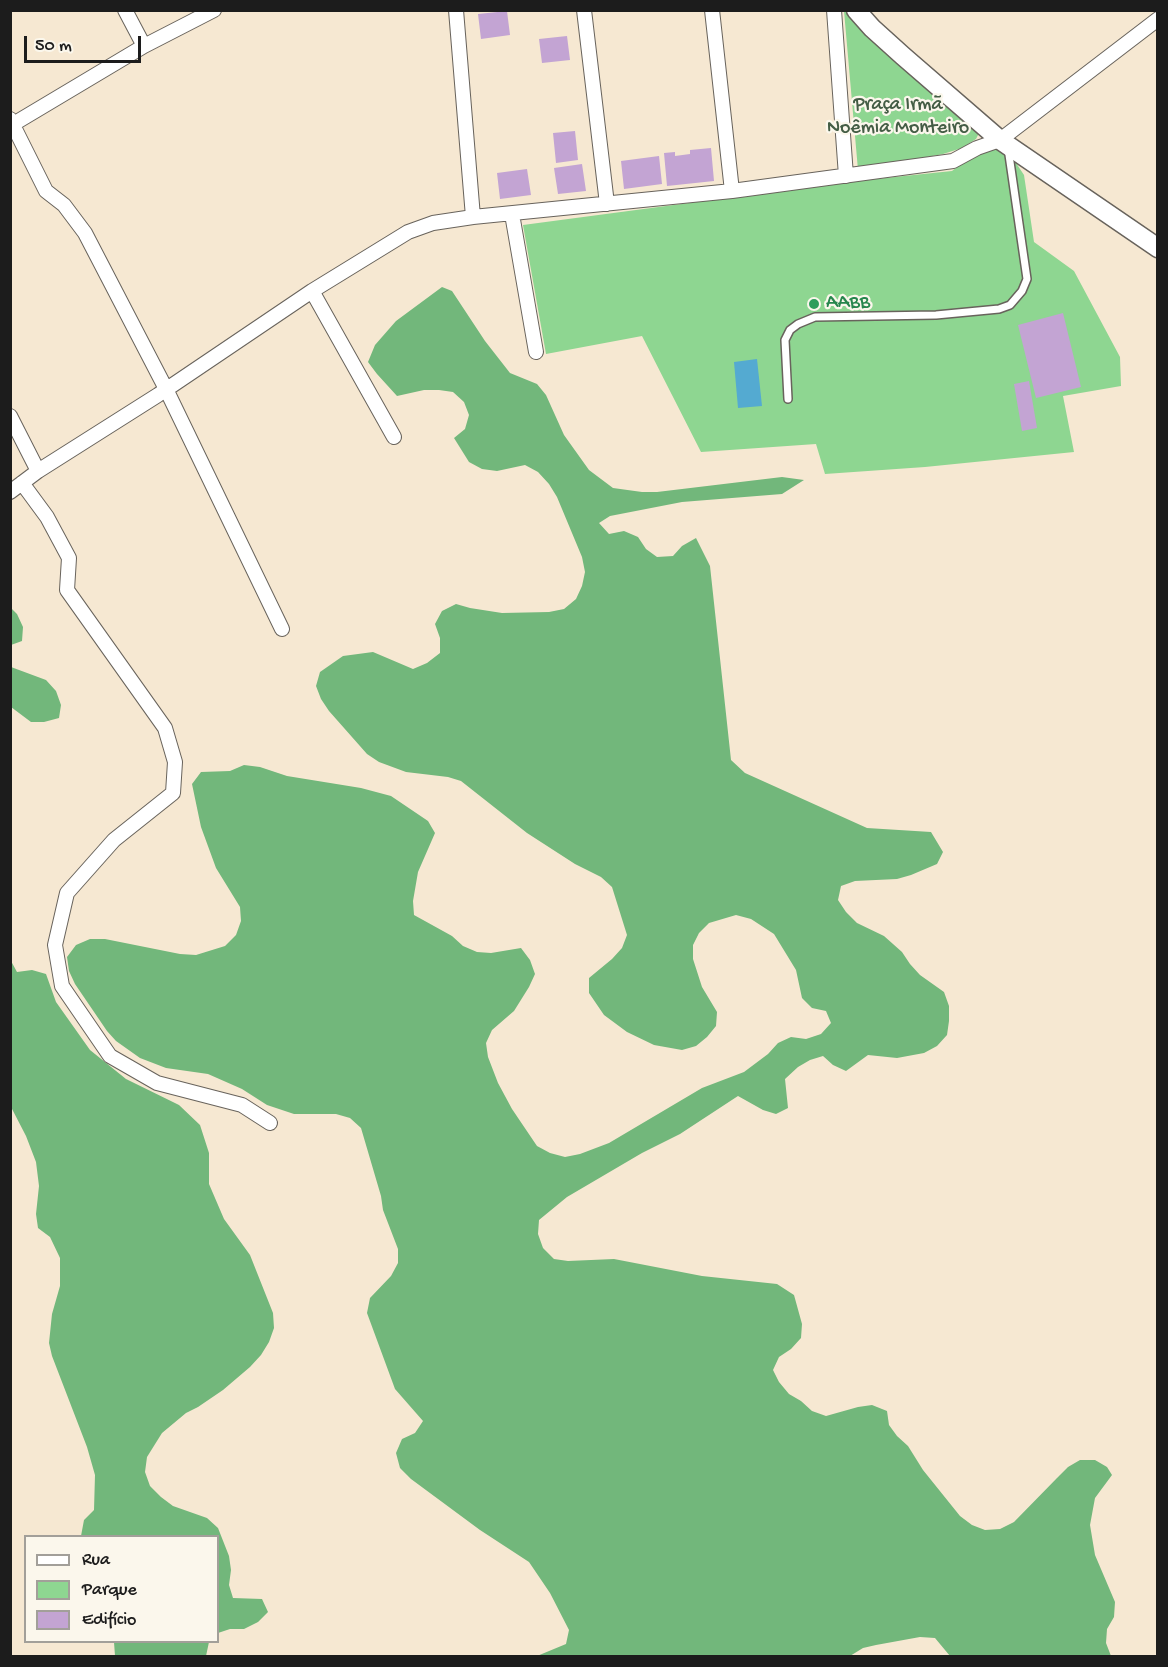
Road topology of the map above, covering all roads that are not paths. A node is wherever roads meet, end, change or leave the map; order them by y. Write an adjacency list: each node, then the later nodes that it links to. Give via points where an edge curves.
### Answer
1 (125, 10): 9 (street)
2 (214, 10): 9 (street)
3 (456, 10): 16 (street)
4 (584, 10): 14 (street)
5 (712, 10): 13 (street)
6 (834, 10): 12 (street)
7 (856, 10): 11 (street)
8 (1158, 19): 11 (street)
9 (144, 46): 10 (street)
10 (11, 123): 20 (street, via 46,190 86,233)
11 (1004, 143): 12 (street, via 977,148 953,161); 17 (street); 21 (lane, via 1027,279 1022,291 1010,305 999,309 936,315 815,317 798,324 785,340)
12 (846, 176): 13 (street)
13 (732, 191): 14 (street)
14 (607, 204): 15 (street)
15 (512, 214): 16 (street); 19 (street)
16 (473, 217): 18 (street, via 433,223 408,232)
17 (1155, 243)
18 (312, 291): 20 (street); 23 (street)
19 (536, 352)
20 (166, 388): 24 (street); 27 (street)
21 (788, 399)
22 (10, 416): 24 (street)
23 (394, 436)
24 (38, 471): 25 (street)
25 (22, 483): 26 (street); 28 (street, via 47,517 69,558 67,590 165,728 176,762 173,793 114,840 67,893 55,945 62,986 110,1056 157,1083 242,1105)
26 (10, 492)
27 (282, 629)
28 (270, 1123)

